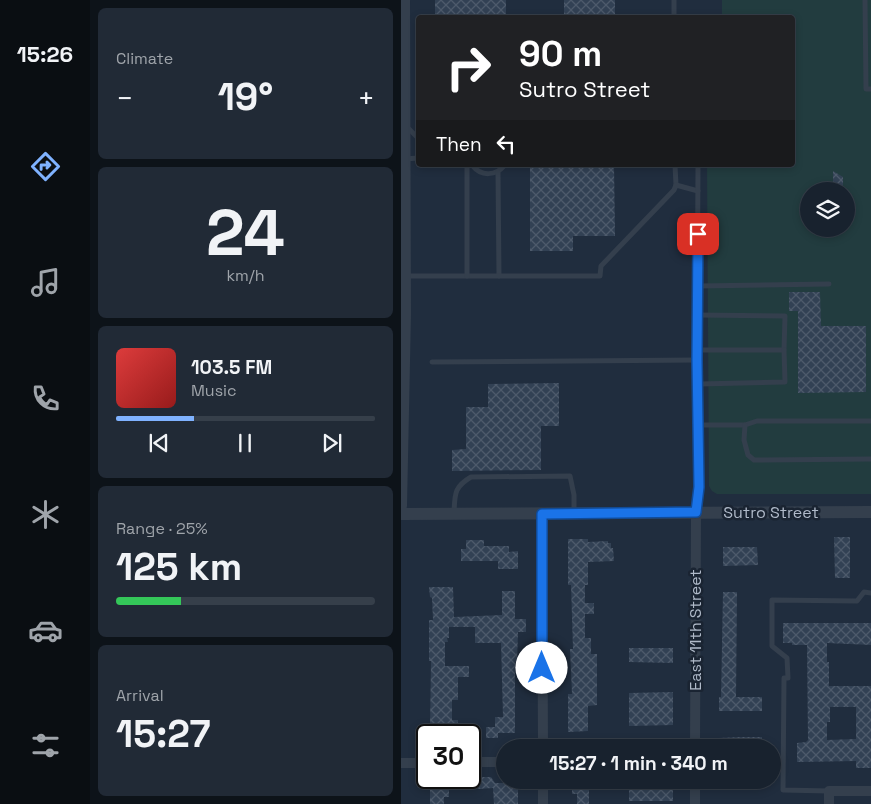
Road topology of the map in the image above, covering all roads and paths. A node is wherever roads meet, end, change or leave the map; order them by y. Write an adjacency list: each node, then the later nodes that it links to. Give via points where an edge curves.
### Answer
1 (404, 0): 6 (street)
2 (675, 0): 4 (lane)
3 (865, 0): 5 (lane, via 866,89)
4 (674, 15)
5 (871, 89)
6 (402, 96): 7 (street)
7 (404, 124): 8 (lane); 10 (street)
8 (416, 136)
9 (416, 158): 10 (lane)
10 (404, 159): 18 (street)
11 (467, 167): 20 (lane)
12 (474, 167): 16 (lane, via 486,174)
13 (503, 167): 16 (lane)
14 (675, 167): 17 (lane)
15 (698, 167): 19 (lane)
16 (498, 172): 21 (lane)
17 (676, 185): 19 (lane); 21 (lane, via 601,266 600,276)
18 (403, 191): 22 (street)
19 (698, 191): 24 (lane)
20 (467, 276): 21 (lane); 22 (lane)
21 (499, 276)
22 (403, 281): 30 (street)
23 (829, 284): 24 (lane)
24 (697, 286): 25 (lane)
25 (697, 315): 26 (lane); 27 (lane, via 785,316)
26 (697, 350): 27 (lane); 28 (lane)
27 (784, 350): 31 (lane, via 785,382)
28 (697, 360): 29 (lane); 31 (lane)
29 (432, 362)
30 (403, 376): 36 (street)
31 (699, 384): 33 (lane)
32 (871, 421): 34 (lane, via 757,421)
33 (699, 425): 34 (lane); 37 (lane)
34 (745, 426): 35 (lane, via 746,448 754,460)
35 (871, 459)
36 (401, 506)
37 (696, 512): 38 (street, Sutro Street); 41 (street, Sutro Street); 45 (street, East 11th Street)
38 (871, 512)
39 (401, 514): 42 (street, Sutro Street)
40 (542, 514): 41 (street, Sutro Street); 42 (street, Sutro Street); 44 (street)
41 (574, 514): 42 (lane, via 570,476 471,477 455,492)
42 (454, 515)
43 (871, 593): 52 (lane, via 864,592 857,601 772,600 772,646 787,658 783,790)
44 (543, 739)
45 (695, 739)
46 (416, 762): 49 (street)
47 (481, 762): 48 (street)
48 (496, 762)
49 (401, 763)
50 (543, 789): 54 (street)
51 (695, 789): 55 (street)
52 (829, 791): 53 (street); 56 (street)
53 (871, 791)
54 (543, 804)
55 (695, 804)
56 (829, 804)

